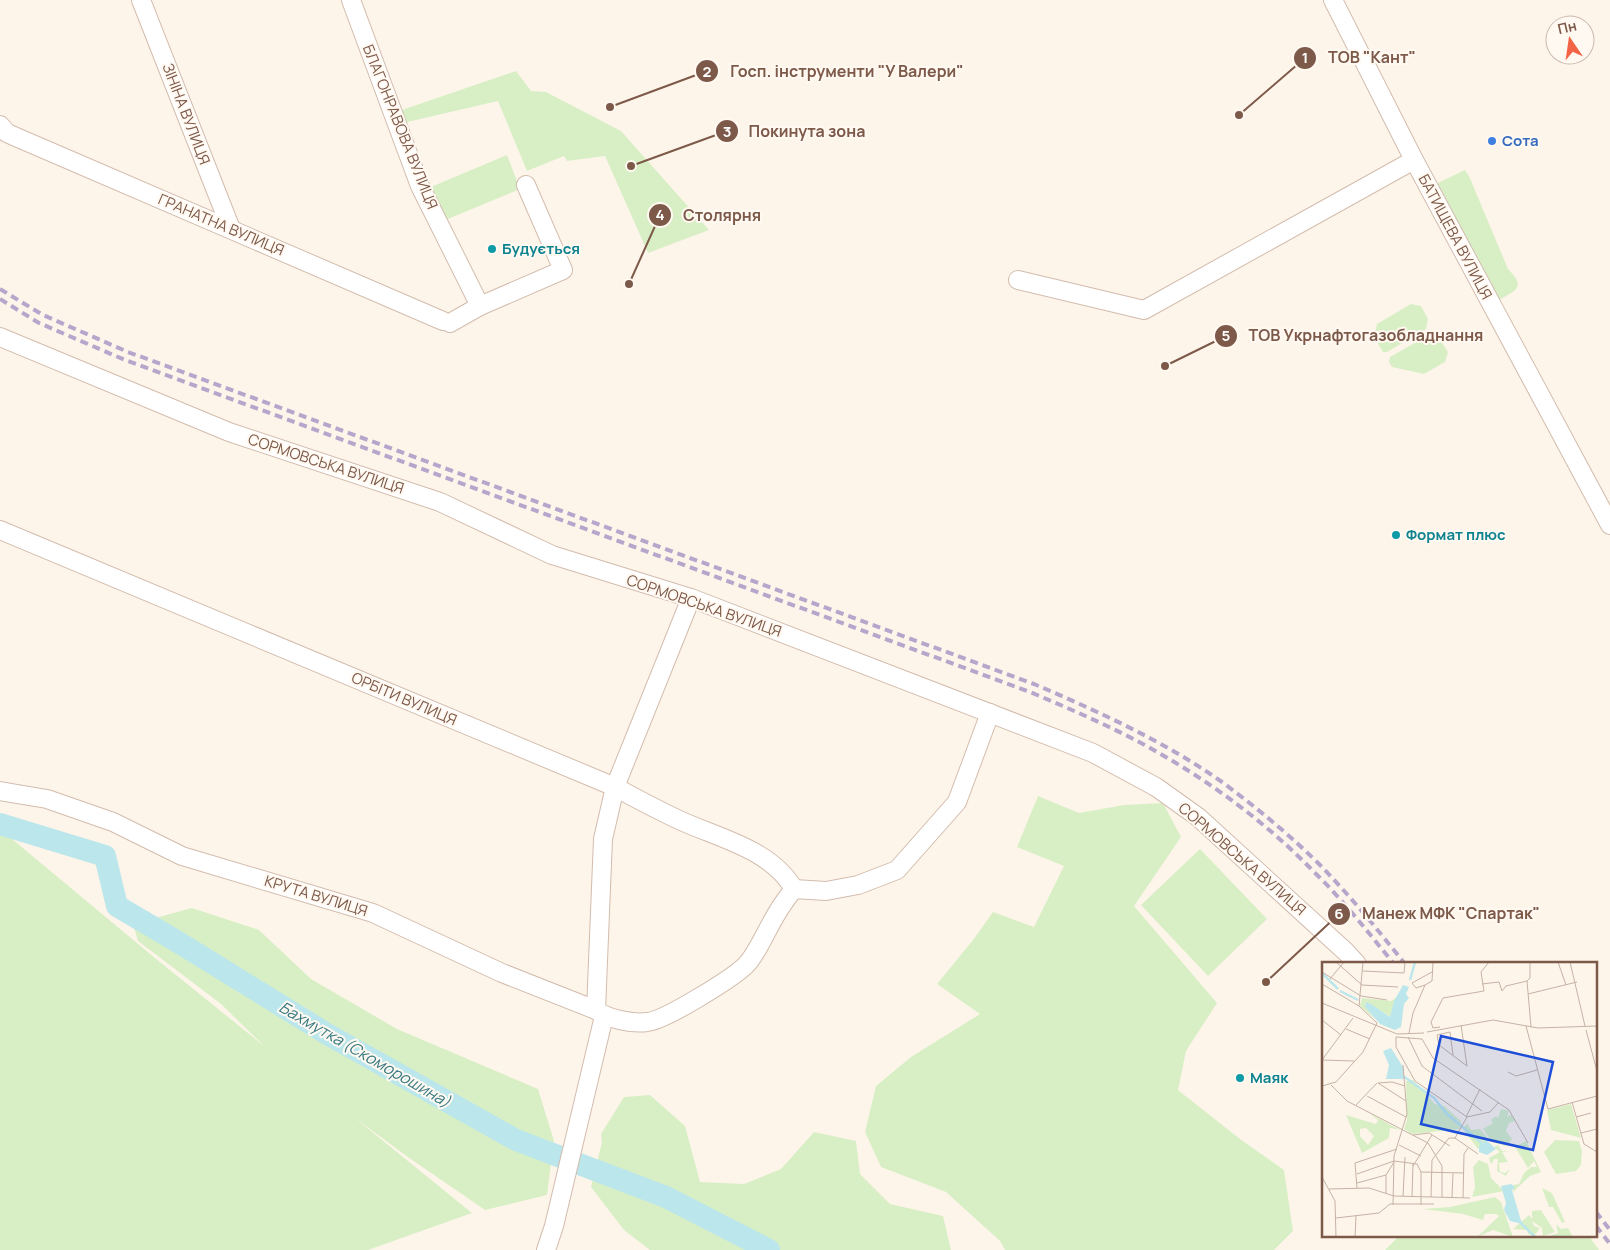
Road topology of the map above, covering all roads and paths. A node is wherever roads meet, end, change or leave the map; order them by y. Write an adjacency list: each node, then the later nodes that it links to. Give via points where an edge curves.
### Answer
1 (141, 0): 7 (street, ЗІНІНА ВУЛИЦЯ)
2 (351, 0): 9 (street, БЛАГОНРАВОВА ВУЛИЦЯ, via 420,186)
3 (1333, 0): 5 (street, БАТИЩЕВА ВУЛИЦЯ)
4 (0, 126): 7 (street, ГРАНАТНА ВУЛИЦЯ, via 16,137)
5 (1414, 160): 8 (street, via 1144,310); 11 (street, БАТИЩЕВА ВУЛИЦЯ)
6 (526, 186): 9 (street, via 563,270)
7 (231, 228): 9 (street, ГРАНАТНА ВУЛИЦЯ, via 446,322)
8 (1018, 280)
9 (480, 306)
10 (0, 337): 13 (street, СОРМОВСЬКА ВУЛИЦЯ, via 230,432 440,502 552,555)
11 (1610, 526)
12 (0, 530): 15 (street, ОРБІТИ ВУЛИЦЯ)
13 (691, 598): 14 (street, СОРМОВСЬКА ВУЛИЦЯ); 15 (street)
14 (990, 713): 17 (street, via 957,802 897,870 858,885 826,891); 18 (street, СОРМОВСЬКА ВУЛИЦЯ, via 1093,753 1156,787 1198,816)
15 (615, 787): 17 (street, ОРБІТИ ВУЛИЦЯ, via 676,819 763,857 790,881); 19 (street, via 603,839)
16 (0, 792): 19 (street, КРУТА ВУЛИЦЯ, via 47,799 113,822 182,856 373,913 502,973)
17 (794, 889): 19 (street, КРУТА ВУЛИЦЯ, via 755,954 737,973 672,1012 648,1022)
18 (1355, 962)
19 (600, 1013): 20 (street)
20 (546, 1250)

